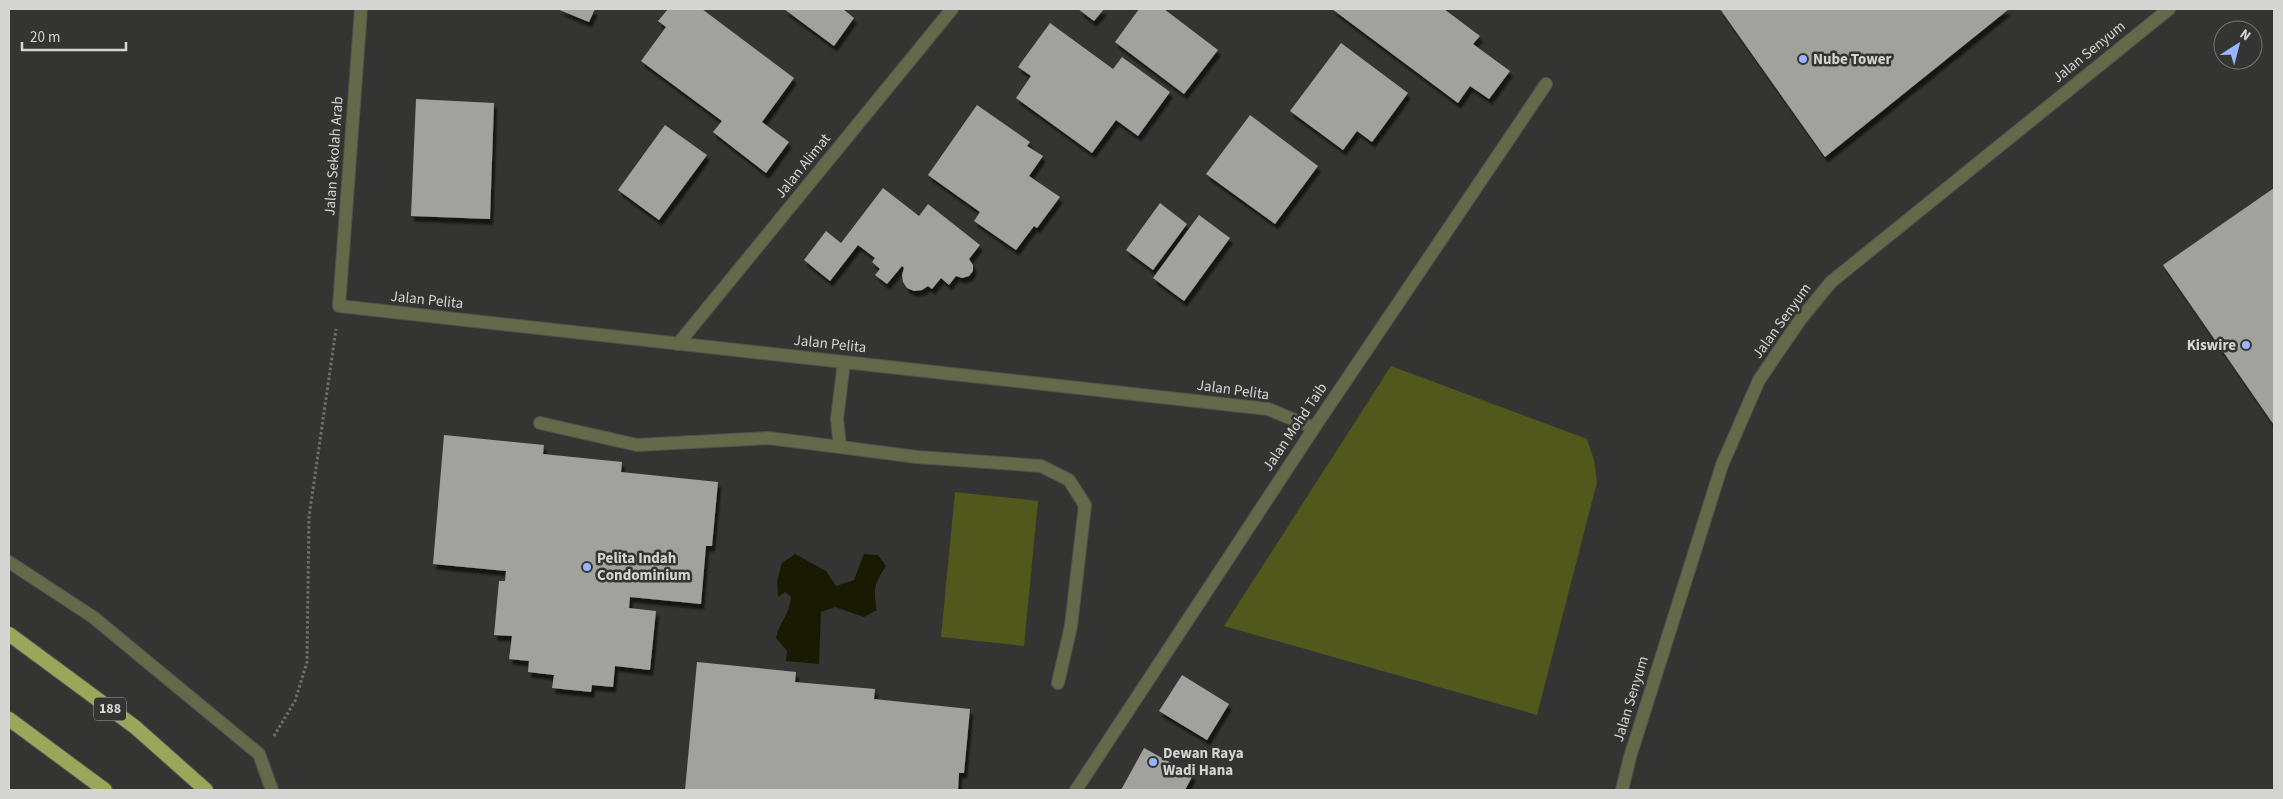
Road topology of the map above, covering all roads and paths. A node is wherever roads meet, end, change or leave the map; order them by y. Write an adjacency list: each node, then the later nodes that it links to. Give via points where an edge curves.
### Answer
1 (362, 9): 5 (street, Jalan Sekolah Arab)
2 (952, 9): 6 (street, Jalan Alimat)
3 (2169, 9): 20 (street, Jalan Senyum, via 1838,277 1800,320 1759,380 1722,465)
4 (1546, 84): 9 (street, Jalan Mohd Taib)
5 (339, 306): 6 (street, Jalan Pelita); 15 (path, via 309,517 307,662 295,701 276,734)
6 (678, 344): 7 (street, Jalan Pelita)
7 (844, 362): 9 (street, Jalan Pelita, via 1268,409); 10 (street, via 837,419)
8 (540, 423): 10 (street, via 637,445 768,438)
9 (1314, 428): 19 (street, Jalan Mohd Taib)
10 (840, 447): 13 (street, via 917,457 1042,466 1069,480 1085,505 1072,626)
11 (9, 562): 15 (street, via 93,617)
12 (9, 634): 17 (highway, 188, via 135,727)
13 (1058, 683)
14 (9, 719): 16 (highway)
15 (259, 754): 18 (street)
16 (105, 790)
17 (206, 790)
18 (272, 790)
19 (1076, 790)
20 (1622, 790)

